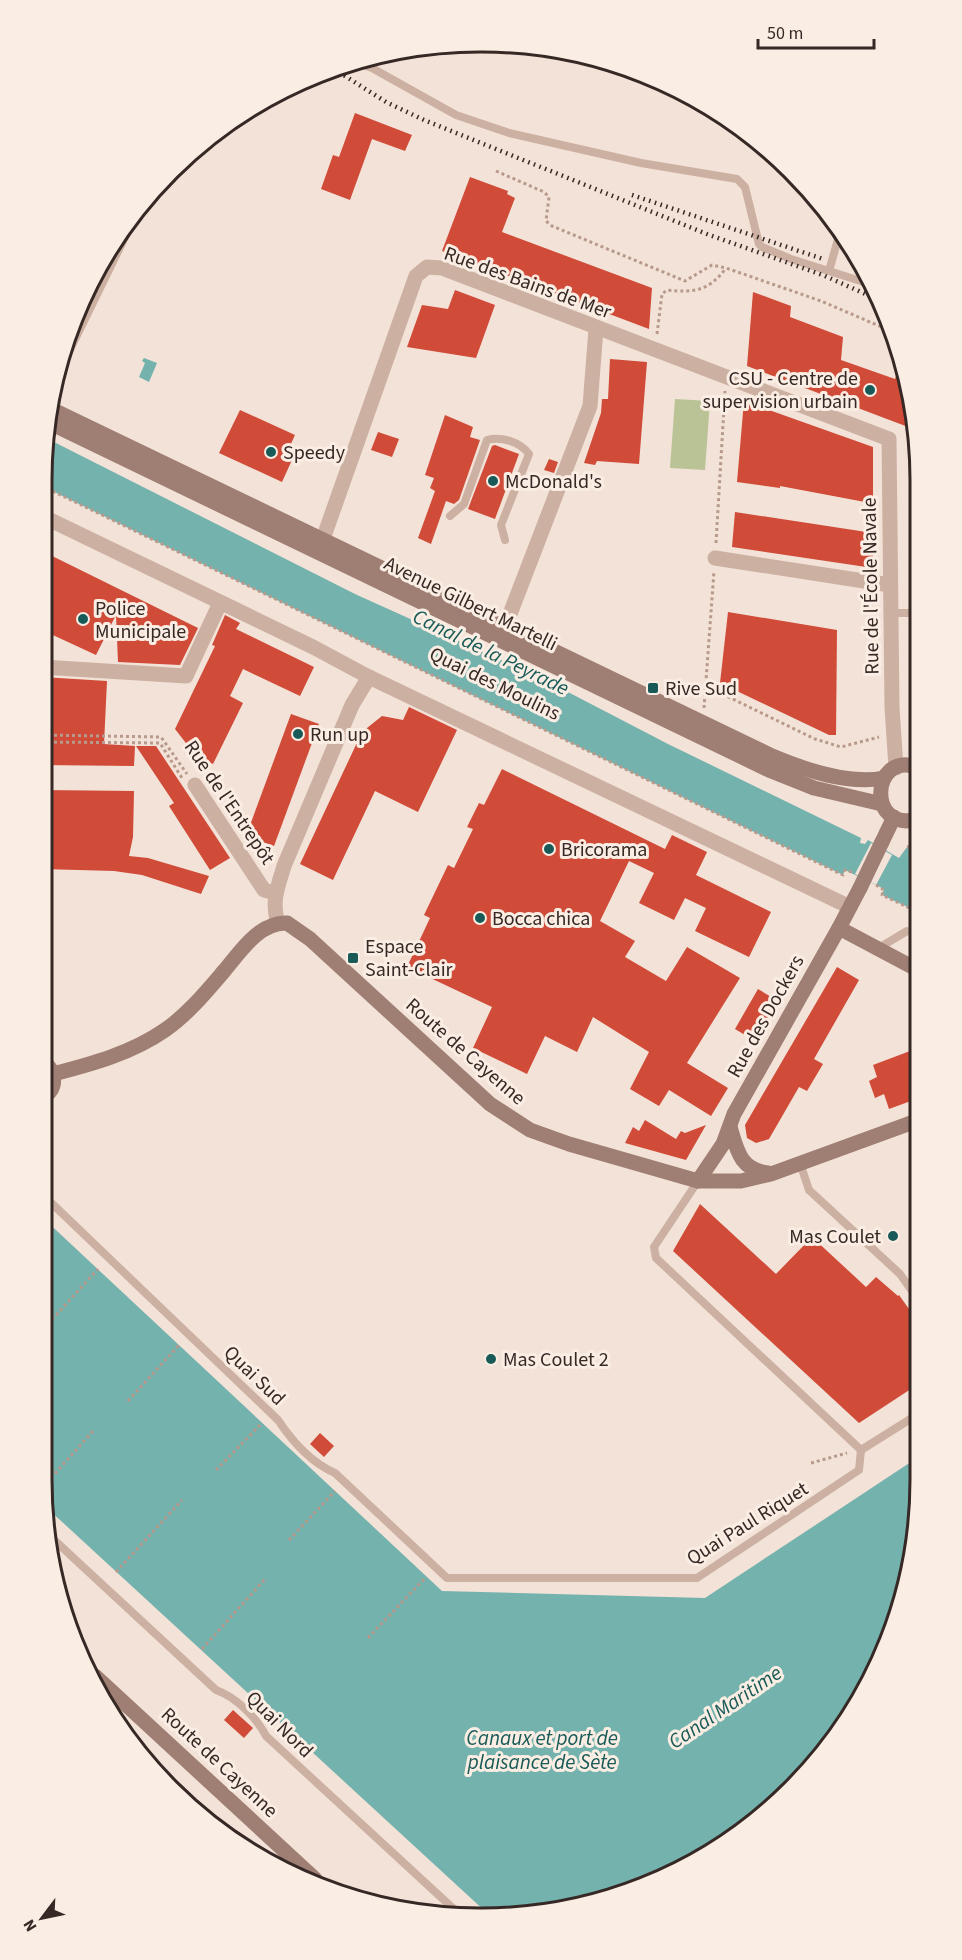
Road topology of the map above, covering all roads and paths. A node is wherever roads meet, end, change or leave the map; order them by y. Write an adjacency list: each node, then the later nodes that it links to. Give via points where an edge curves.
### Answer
1 (367, 68): 5 (lane, via 456,115 509,133 641,163 737,179 745,187 759,244)
2 (496, 171): 4 (path, via 544,192 549,197 546,221 552,226 685,281 712,266)
3 (837, 243): 5 (lane)
4 (726, 268): 7 (path); 9 (path, via 696,292 667,290 662,294)
5 (830, 271): 6 (lane)
6 (859, 281)
7 (881, 327)
8 (596, 329): 9 (street, Rue des Bains de Mer); 16 (street, Rue des Bains de Mer, via 441,268 427,267 416,276); 23 (street, via 590,406)
9 (655, 350): 12 (street, Rue des Bains de Mer)
10 (58, 412): 16 (main road, Avenue Gilbert Martelli)
11 (56, 426): 35 (main road, Avenue Gilbert Martelli, via 769,770 814,788)
12 (889, 439): 19 (street, Rue de l'École Navale)
13 (52, 491): 40 (path, Quai des Moulins, via 843,876 845,870)
14 (450, 516): 17 (lane, via 464,504 487,440 498,437 524,447 529,454 501,525)
15 (52, 521): 20 (street)
16 (323, 539): 23 (main road, Avenue Gilbert Martelli)
17 (504, 540)
18 (715, 558): 19 (street)
19 (890, 585): 21 (street, Rue de l'École Navale)
20 (220, 603): 24 (street, via 186,676); 25 (street)
21 (891, 613): 22 (lane); 27 (street, Rue de l'École Navale)
22 (910, 613)
23 (505, 627): 33 (main road, Avenue Gilbert Martelli, via 791,764 860,780)
24 (52, 668)
25 (369, 677): 41 (street, via 352,705); 42 (street)
26 (706, 686): 27 (path, via 815,739 841,747)
27 (896, 732): 30 (street, Rue de l'École Navale); 32 (street, Rue de l'École Navale)
28 (52, 735): 34 (path, Rue de l'Entrepôt, via 161,737)
29 (52, 742): 34 (path, via 160,743)
30 (910, 757)
31 (910, 767): 32 (main road)
32 (896, 768): 33 (main road)
33 (884, 778): 35 (main road, via 879,795)
34 (190, 784): 41 (street, Rue de l'Entrepôt, via 264,890)
35 (882, 804): 36 (main road)
36 (894, 818): 37 (main road); 40 (main road, bridge)
37 (910, 821)
38 (910, 846): 39 (path)
39 (907, 847)
40 (861, 881): 42 (main road); 43 (path, via 884,890 882,895)
41 (275, 893): 44 (street)
42 (850, 908): 45 (main road)
43 (910, 908)
44 (278, 923): 49 (main road, via 250,942 165,1030 137,1047); 55 (main road, Route de Cayenne, via 291,924 310,939 509,1118 569,1144)
45 (839, 927): 47 (main road); 52 (main road, Rue des Dockers)
46 (910, 932): 47 (lane)
47 (877, 949): 48 (main road)
48 (910, 966)
49 (53, 1074): 50 (main road)
50 (52, 1082)
51 (910, 1123): 53 (main road, Route de Cayenne)
52 (730, 1127): 54 (main road, via 744,1164); 55 (main road, Rue des Dockers)
53 (800, 1163): 54 (main road, Route de Cayenne); 58 (lane, via 809,1190 900,1274)
54 (771, 1174): 55 (main road, Route de Cayenne, via 741,1181)
55 (698, 1182): 65 (lane, via 654,1247 656,1258)
56 (52, 1204): 75 (lane, Quai Sud, via 278,1420 289,1437 323,1468 335,1473)
57 (98, 1269): 59 (path)
58 (910, 1288)
59 (52, 1320)
60 (179, 1345): 61 (path)
61 (128, 1401)
62 (910, 1419): 65 (lane)
63 (262, 1423): 67 (path)
64 (93, 1431): 68 (path)
65 (861, 1450): 66 (path); 75 (lane, Quai Paul Riquet, via 859,1470 697,1578)
66 (811, 1463)
67 (216, 1470)
68 (52, 1477)
69 (335, 1491): 71 (path)
70 (182, 1500): 73 (path)
71 (289, 1540)
72 (57, 1543): 81 (lane, Quai Nord, via 216,1690 226,1693 260,1724 266,1736)
73 (116, 1572)
74 (426, 1576): 77 (path)
75 (447, 1578)
76 (265, 1579): 78 (path)
77 (368, 1638)
78 (202, 1649)
79 (107, 1687): 80 (main road, Route de Cayenne)
80 (302, 1868)
81 (451, 1907)

